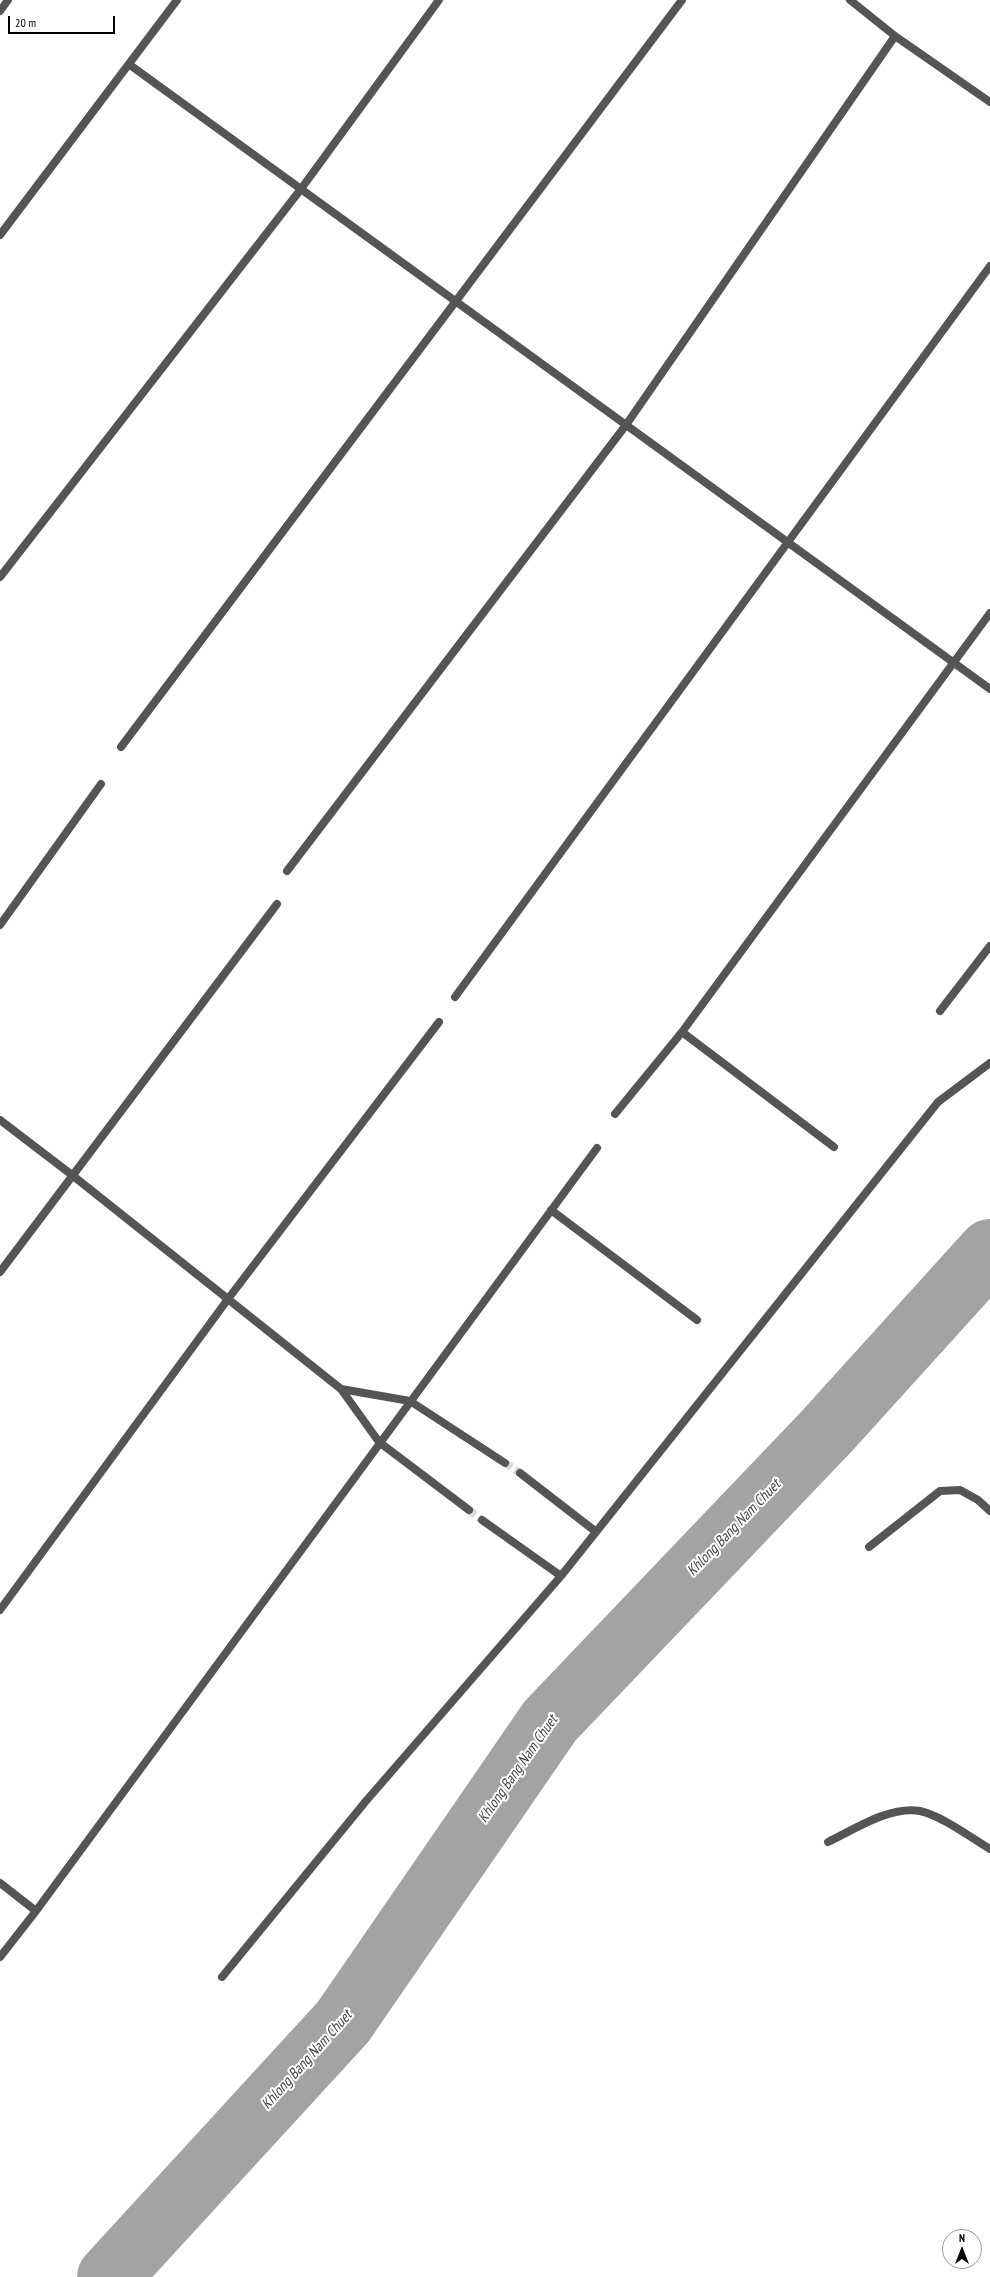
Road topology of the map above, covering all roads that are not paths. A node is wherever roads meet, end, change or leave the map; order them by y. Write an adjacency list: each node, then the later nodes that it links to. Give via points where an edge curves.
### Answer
1 (8, 0): 6 (street)
2 (177, 0): 8 (street)
3 (440, 0): 10 (street)
4 (682, 0): 13 (street)
5 (850, 0): 7 (street)
6 (0, 11)
7 (895, 36): 9 (street); 14 (street)
8 (130, 65): 10 (street); 11 (street)
9 (990, 102)
10 (301, 189): 13 (street); 16 (street)
11 (0, 235)
12 (990, 266): 15 (street)
13 (457, 302): 14 (street); 20 (street)
14 (626, 425): 15 (street); 22 (street)
15 (787, 542): 18 (street); 26 (street)
16 (0, 577)
17 (990, 613): 18 (street)
18 (953, 662): 19 (street); 29 (street)
19 (990, 689)
20 (121, 747)
21 (101, 784): 24 (street)
22 (287, 871)
23 (277, 904): 35 (street)
24 (0, 925)
25 (990, 946): 27 (street)
26 (455, 997)
27 (940, 1011)
28 (439, 1022): 38 (street)
29 (682, 1032): 31 (street); 33 (street)
30 (990, 1063): 48 (street, via 938,1102)
31 (615, 1114)
32 (0, 1120): 35 (street)
33 (834, 1147)
34 (597, 1148): 36 (street)
35 (72, 1175): 37 (street); 38 (street)
36 (551, 1210): 39 (street); 41 (street)
37 (0, 1272)
38 (228, 1299): 40 (street); 51 (street)
39 (697, 1320)
40 (340, 1389): 41 (street); 42 (street)
41 (410, 1400): 42 (street); 43 (street)
42 (379, 1442): 45 (street); 55 (street)
43 (505, 1463)
44 (520, 1473): 48 (street)
45 (469, 1510)
46 (990, 1511): 49 (street, via 978,1500 960,1490 940,1492)
47 (482, 1520): 50 (street)
48 (595, 1531): 50 (street)
49 (869, 1547)
50 (561, 1576): 57 (street, via 366,1801)
51 (0, 1610)
52 (828, 1842): 53 (street, via 893,1814 920,1812 944,1822)
53 (990, 1849)
54 (0, 1883): 55 (street)
55 (36, 1911): 56 (street)
56 (0, 1957)
57 (222, 1977)

